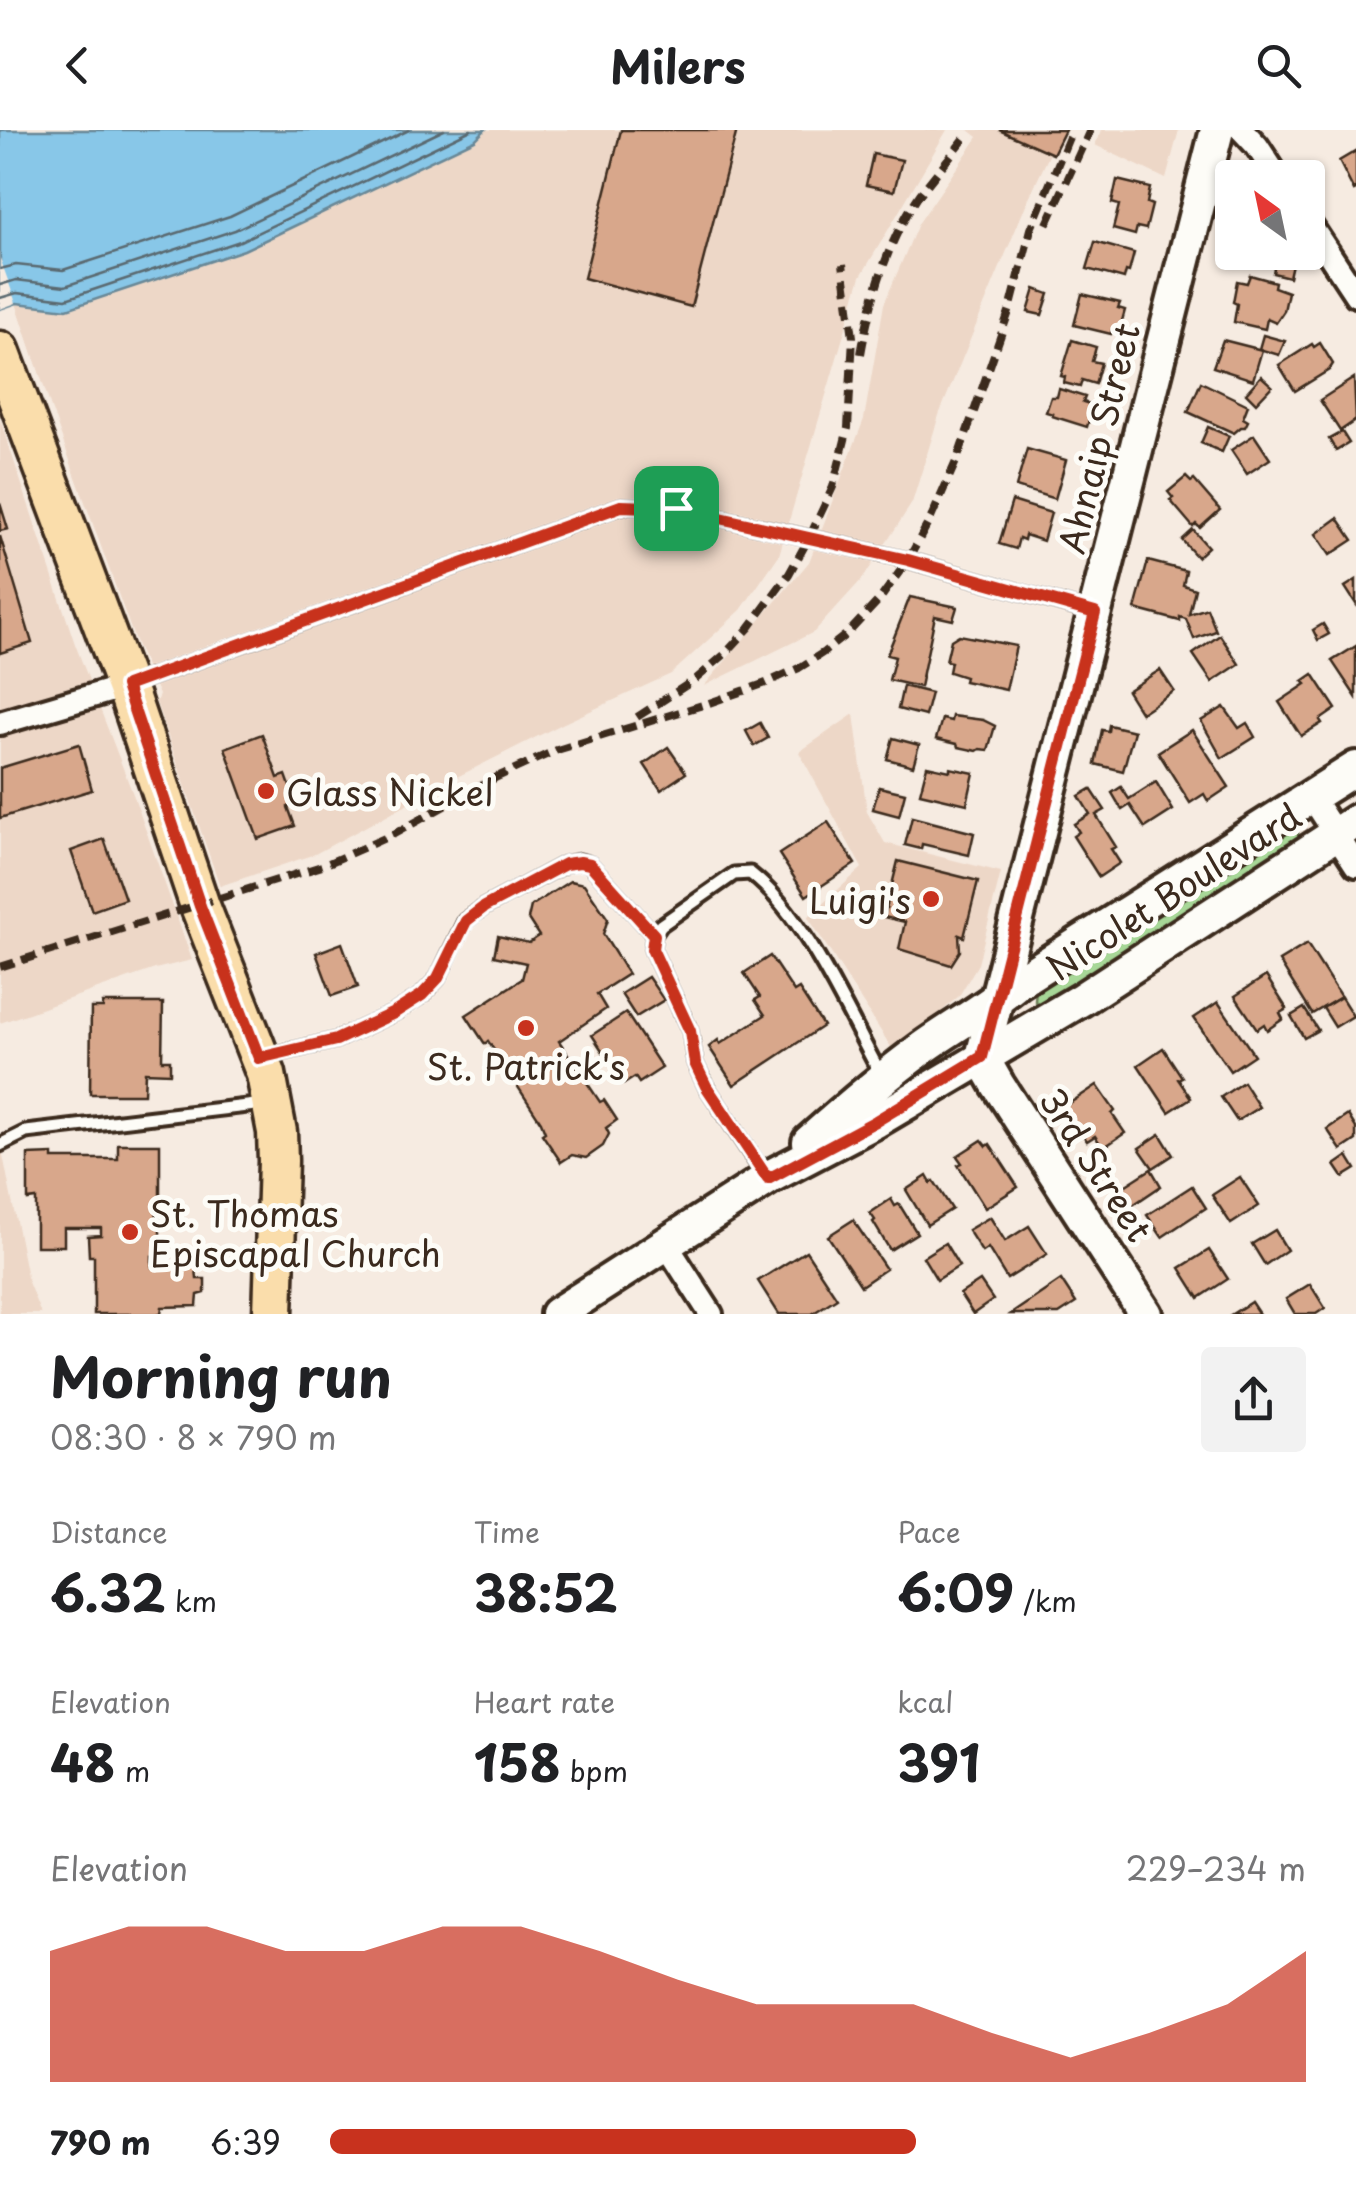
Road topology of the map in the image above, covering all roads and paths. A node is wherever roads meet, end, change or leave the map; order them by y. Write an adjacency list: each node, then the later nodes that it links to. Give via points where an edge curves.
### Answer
1 (1218, 130): 7 (main road, Ahnaip Street)
2 (1242, 130): 3 (street)
3 (1267, 160)
4 (1325, 248): 5 (street)
5 (1356, 296)
6 (0, 351): 8 (main road)
7 (1095, 613): 8 (lane, via 826,541 676,508 621,506); 15 (main road, Ahnaip Street)
8 (126, 686): 9 (street); 17 (main road)
9 (0, 723)
10 (1356, 768): 11 (main road, Nicolet Boulevard)
11 (1311, 796): 12 (street); 15 (main road, Nicolet Boulevard)
12 (1346, 828): 13 (street); 16 (main road, Nicolet Boulevard)
13 (1356, 865)
14 (654, 935): 17 (lane, via 590,864 565,864 466,921 438,978 394,1013 336,1040); 18 (lane, via 734,874 750,873 794,921); 21 (lane, via 652,949 690,1031 706,1086)
15 (996, 1000): 16 (main road, Ahnaip Street); 18 (main road, Nicolet Boulevard)
16 (982, 1057): 21 (main road, Nicolet Boulevard); 26 (main road, 3rd Street)
17 (259, 1058): 19 (main road)
18 (882, 1079): 21 (main road, Nicolet Boulevard)
19 (273, 1103): 20 (lane, via 26,1132); 23 (main road)
20 (0, 1145)
21 (770, 1177): 22 (main road, Nicolet Boulevard)
22 (666, 1244): 24 (main road, Nicolet Boulevard); 25 (street)
23 (273, 1314)
24 (557, 1314)
25 (711, 1314)
26 (1146, 1314)

